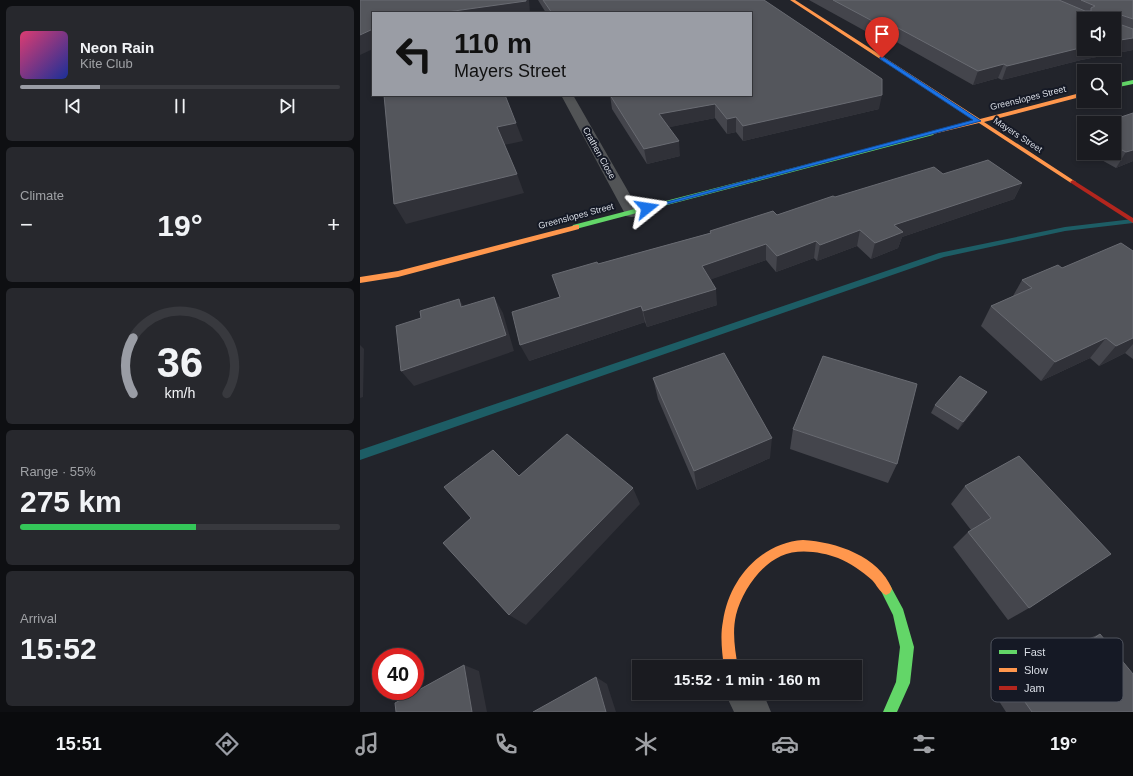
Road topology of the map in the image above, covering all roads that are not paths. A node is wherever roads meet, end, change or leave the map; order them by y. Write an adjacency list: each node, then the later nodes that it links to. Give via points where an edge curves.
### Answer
1 (792, 0): 6 (street, Mayers Street)
2 (1133, 82): 3 (street)
3 (1121, 85)
4 (568, 96): 7 (street, Crathen Close)
5 (1077, 96): 6 (street, Greenslopes Street)
6 (978, 121): 7 (street, Greenslopes Street); 8 (street, Mayers Street)
7 (632, 212): 9 (street, Greenslopes Street)
8 (1133, 221)
9 (398, 274): 10 (street, Greenslopes Street); 11 (street, Greenslopes Street)
10 (360, 280)
11 (360, 288)
12 (730, 660): 15 (street, via 727,645 730,615 740,588 756,567 780,551 806,546 835,550 861,563 883,584 899,613 907,647 904,683)
13 (746, 700): 14 (street)
14 (754, 712)
15 (890, 712)

